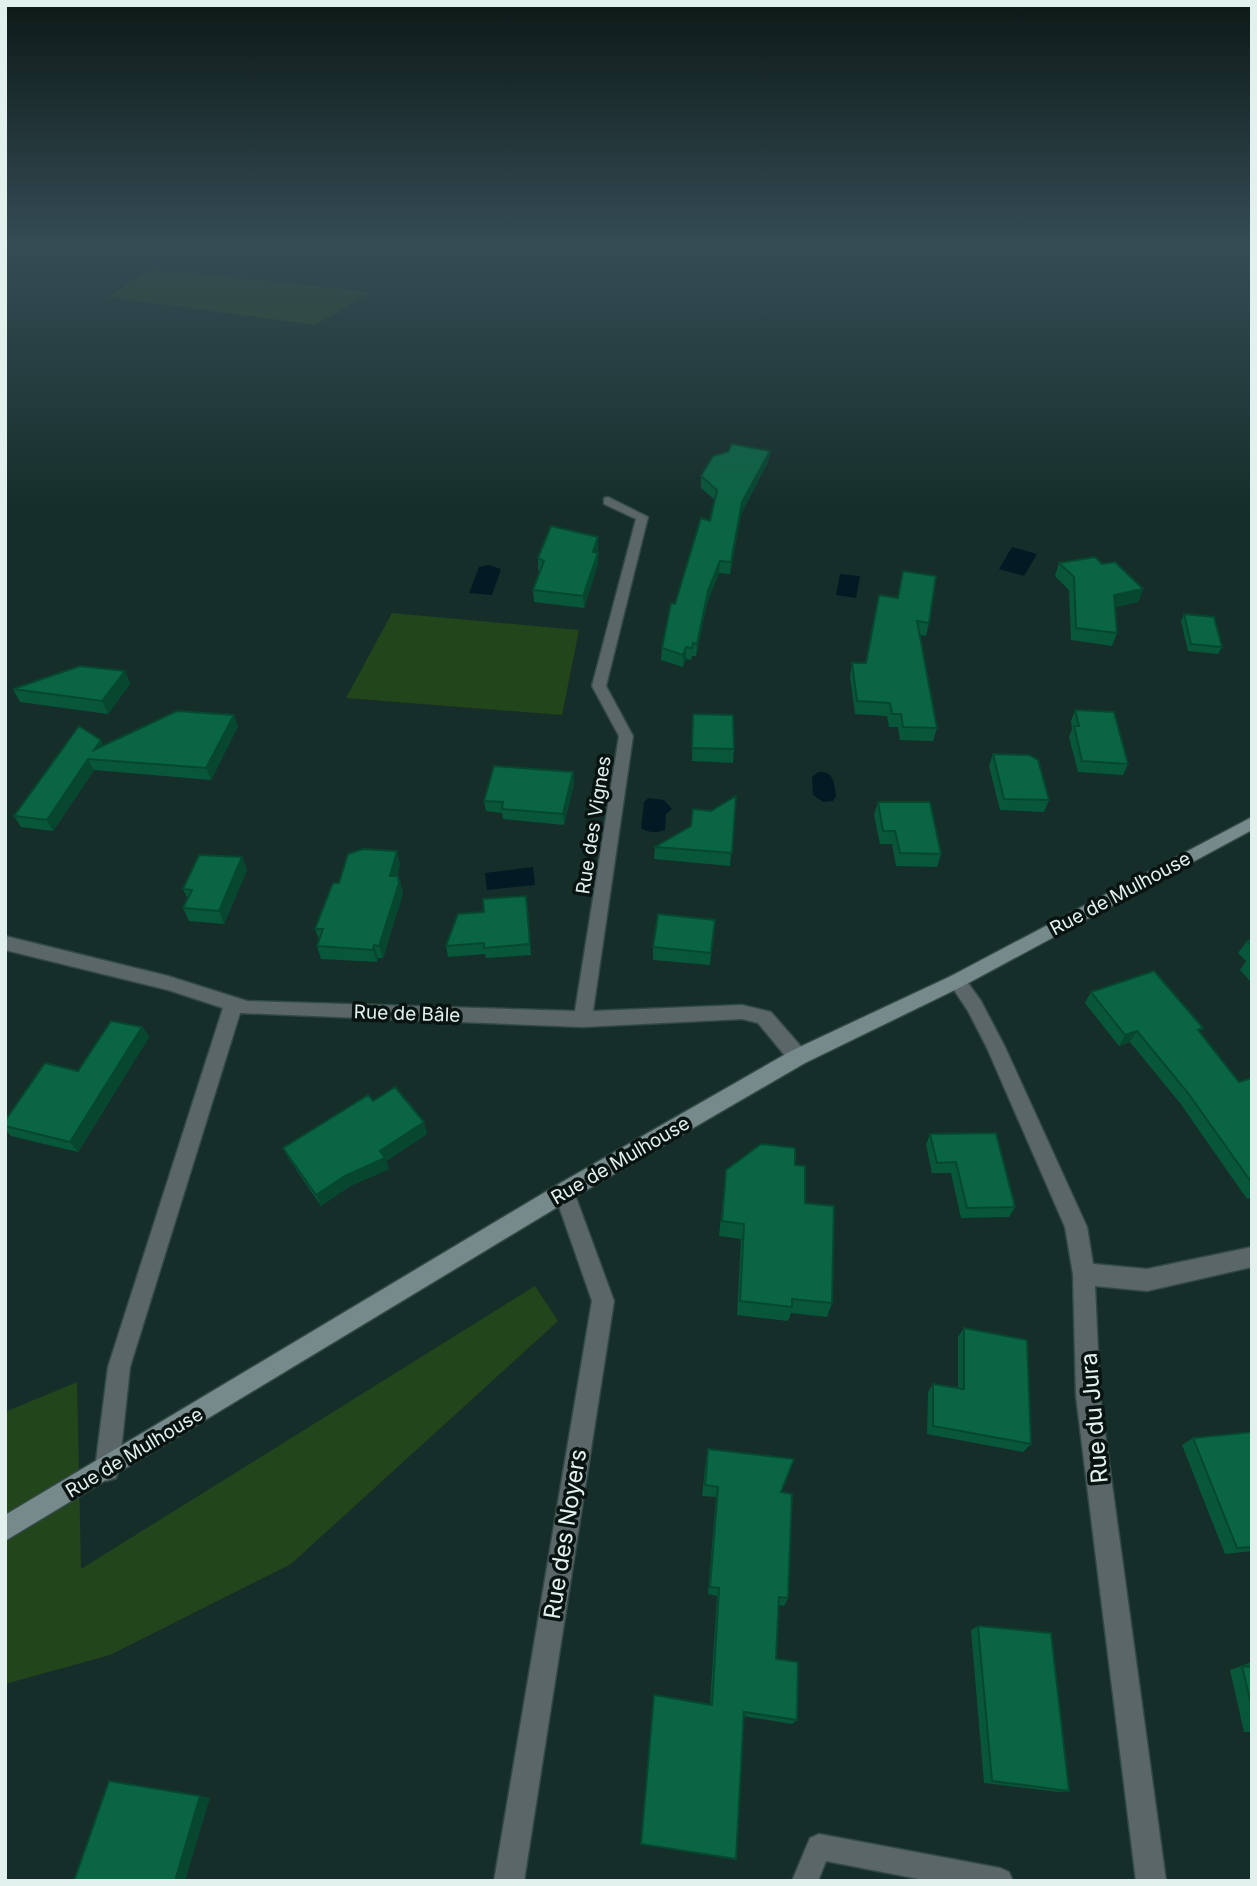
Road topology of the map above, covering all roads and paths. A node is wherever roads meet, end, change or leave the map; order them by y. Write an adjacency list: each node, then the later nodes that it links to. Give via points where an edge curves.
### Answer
1 (608, 501): 6 (street, Rue des Vignes, via 642,517 599,685 626,736)
2 (1252, 823): 4 (main road, Rue de Mulhouse)
3 (5, 943): 5 (street, Rue de Bâle, via 168,983)
4 (957, 981): 7 (main road, Rue de Mulhouse); 10 (street, Rue du Jura, via 996,1047 1076,1227)
5 (233, 1005): 6 (street, Rue de Bâle); 11 (street, via 119,1367)
6 (583, 1018): 7 (street, Rue de Bâle, via 742,1012 764,1017)
7 (798, 1057): 8 (main road, Rue de Mulhouse)
8 (564, 1192): 11 (main road, Rue de Mulhouse); 13 (street, Rue des Noyers, via 603,1301)
9 (1252, 1257): 10 (street, via 1147,1280)
10 (1084, 1274): 16 (street, Rue du Jura, via 1088,1396)
11 (107, 1469): 12 (main road, Rue de Mulhouse)
12 (5, 1529)
13 (509, 1881)
14 (805, 1881): 15 (lane, via 818,1847)
15 (1000, 1881)
16 (1151, 1881)

